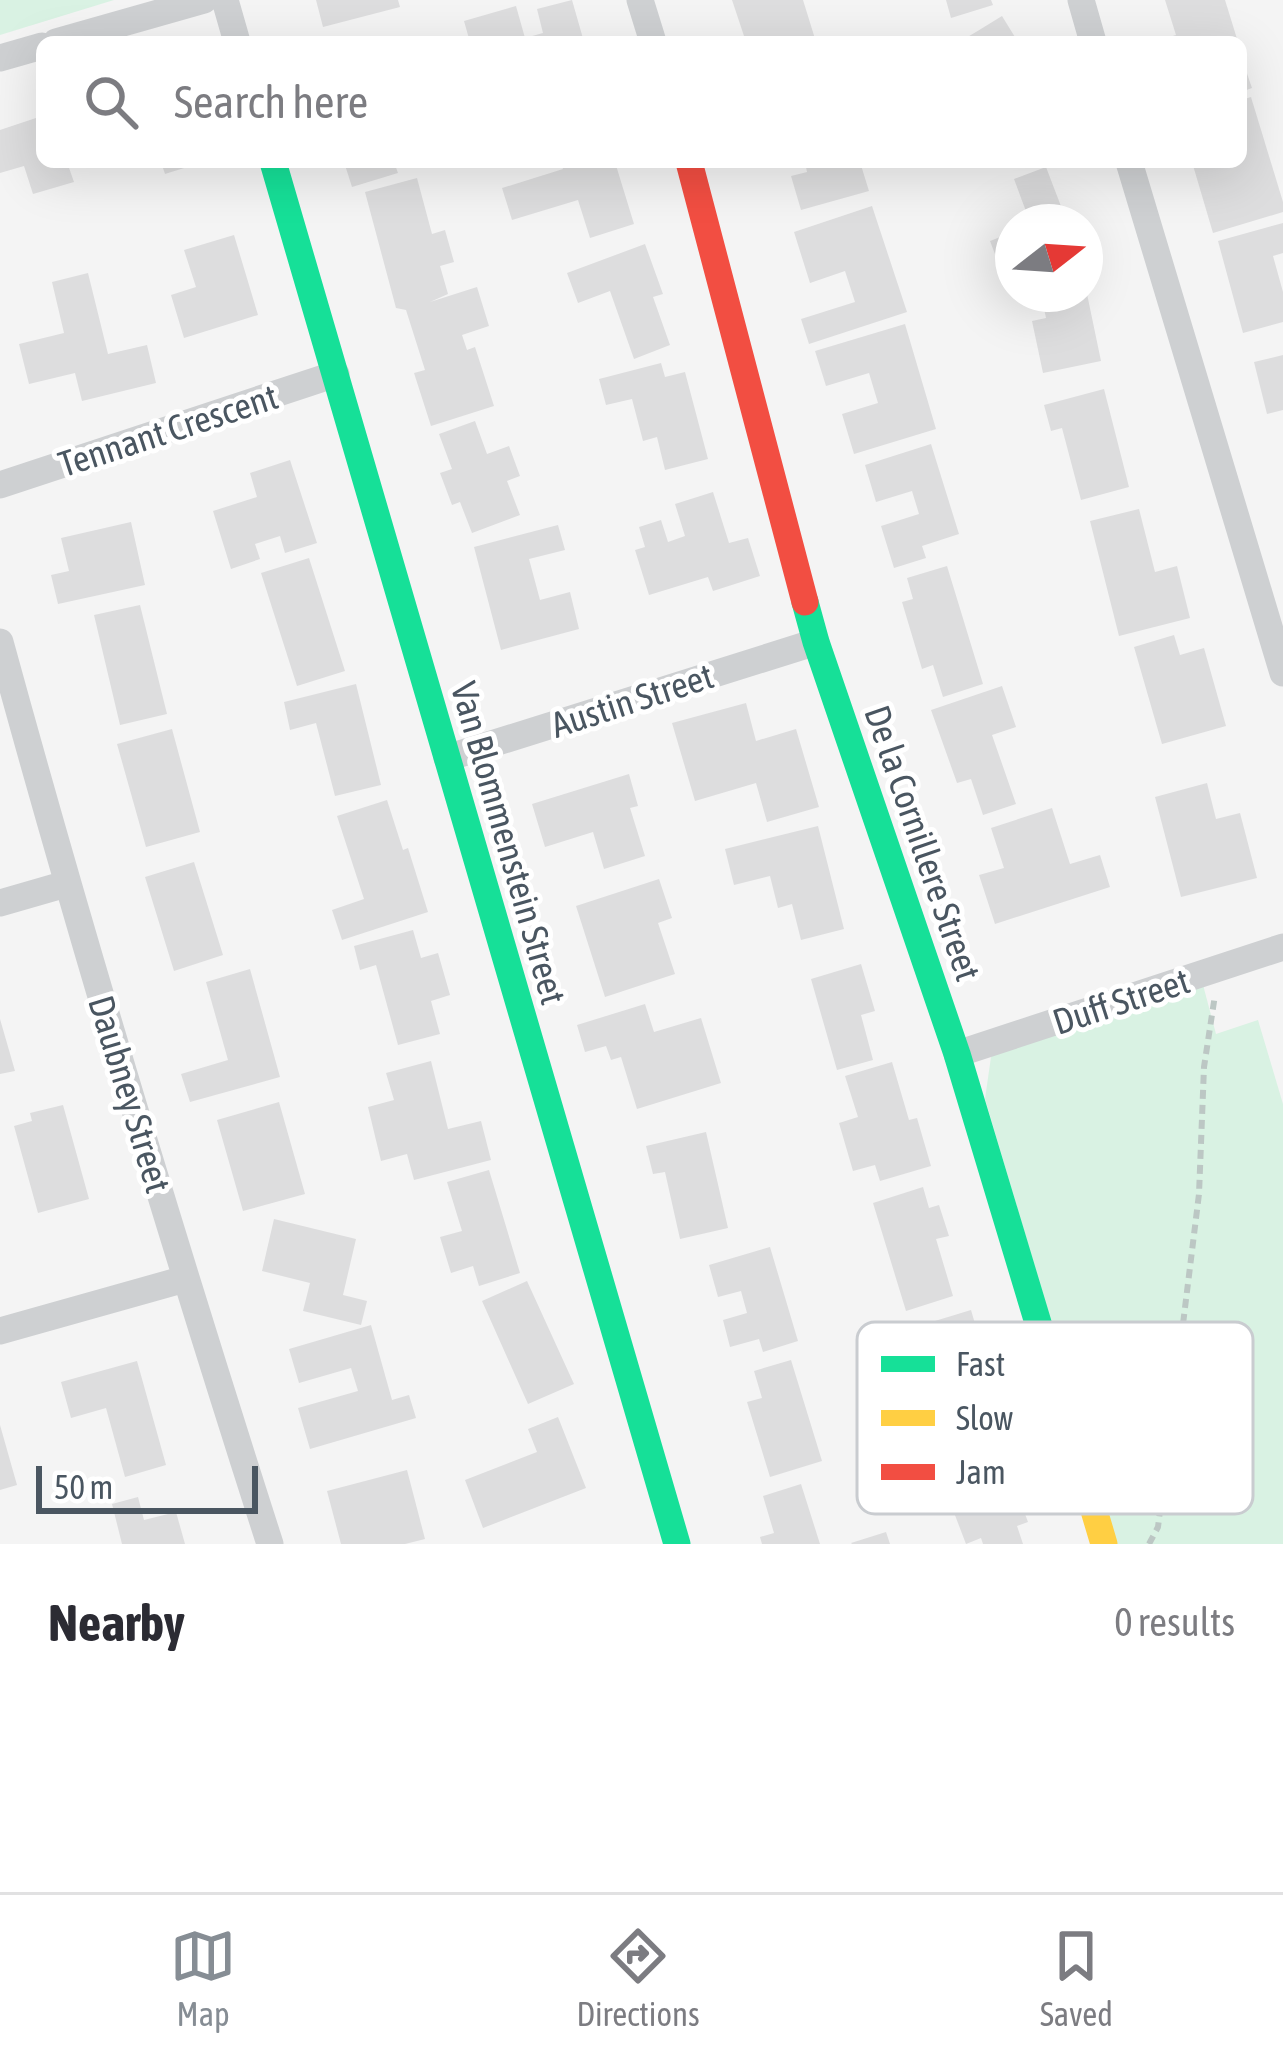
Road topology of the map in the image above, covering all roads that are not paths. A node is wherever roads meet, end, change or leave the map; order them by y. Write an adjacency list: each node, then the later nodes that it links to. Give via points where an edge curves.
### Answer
1 (204, 0): 5 (street)
2 (225, 0): 6 (street)
3 (640, 0): 7 (street)
4 (1081, 0): 8 (street)
5 (77, 36)
6 (236, 36)
7 (651, 36)
8 (1092, 36)
9 (36, 48): 10 (street)
10 (0, 58)
11 (275, 168): 14 (street, Van Blommenstein Street)
12 (690, 168): 17 (street, De la Cornillere Street)
13 (1132, 168): 18 (street)
14 (336, 374): 15 (street, Tennant Crescent); 19 (street, Van Blommenstein Street)
15 (0, 485)
16 (0, 642): 20 (street, Daubney Street)
17 (816, 642): 19 (street, Austin Street); 23 (street, De la Cornillere Street)
18 (1283, 673)
19 (447, 758): 29 (street, Van Blommenstein Street)
20 (66, 884): 21 (street); 24 (street, Daubney Street)
21 (0, 903)
22 (1283, 947): 23 (street, Duff Street)
23 (957, 1054): 25 (street, De la Cornillere Street)
24 (185, 1279): 26 (street); 28 (street, Daubney Street)
25 (1037, 1322)
26 (0, 1331)
27 (1095, 1514): 30 (street, De la Cornillere Street)
28 (270, 1544)
29 (675, 1544)
30 (1104, 1544)

